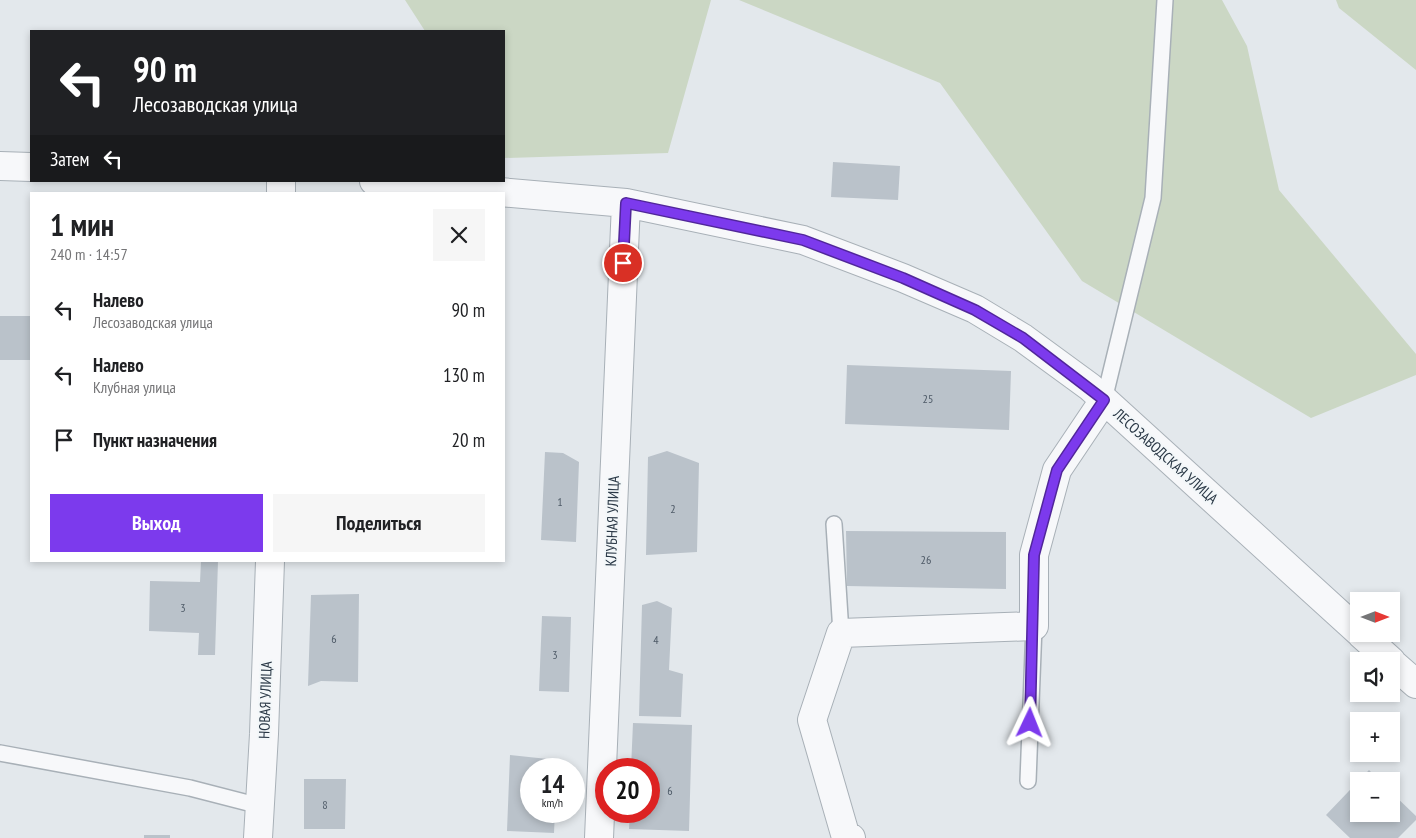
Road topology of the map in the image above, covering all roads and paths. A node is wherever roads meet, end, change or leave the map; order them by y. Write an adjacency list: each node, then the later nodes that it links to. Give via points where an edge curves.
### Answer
1 (1164, 0): 8 (lane, via 1153,198)
2 (0, 166): 3 (street)
3 (30, 167)
4 (385, 182): 5 (street, ЛЕСОЗАВОДСКАЯ УЛИЦА)
5 (500, 192)
6 (505, 192): 7 (street, ЛЕСОЗАВОДСКАЯ УЛИЦА)
7 (626, 203): 8 (street, ЛЕСОЗАВОДСКАЯ УЛИЦА, via 803,240 903,278 975,310 1023,338); 22 (street, КЛУБНАЯ УЛИЦА)
8 (1104, 400): 11 (street, ЛЕСОЗАВОДСКАЯ УЛИЦА); 12 (street, via 1057,470 1034,555)
9 (834, 524): 13 (lane)
10 (270, 562): 20 (street, НОВАЯ УЛИЦА)
11 (1350, 624)
12 (1034, 626): 13 (street); 19 (lane)
13 (841, 633): 23 (street, via 812,720 845,834)
14 (1370, 642): 15 (street, ЛЕСОЗАВОДСКАЯ УЛИЦА)
15 (1380, 652)
16 (1400, 670): 17 (street, ЛЕСОЗАВОДСКАЯ УЛИЦА)
17 (1416, 684)
18 (3, 756): 20 (lane, via 190,788)
19 (1028, 781)
20 (260, 806): 21 (street, НОВАЯ УЛИЦА)
21 (258, 838)
22 (599, 838)
23 (851, 838)

